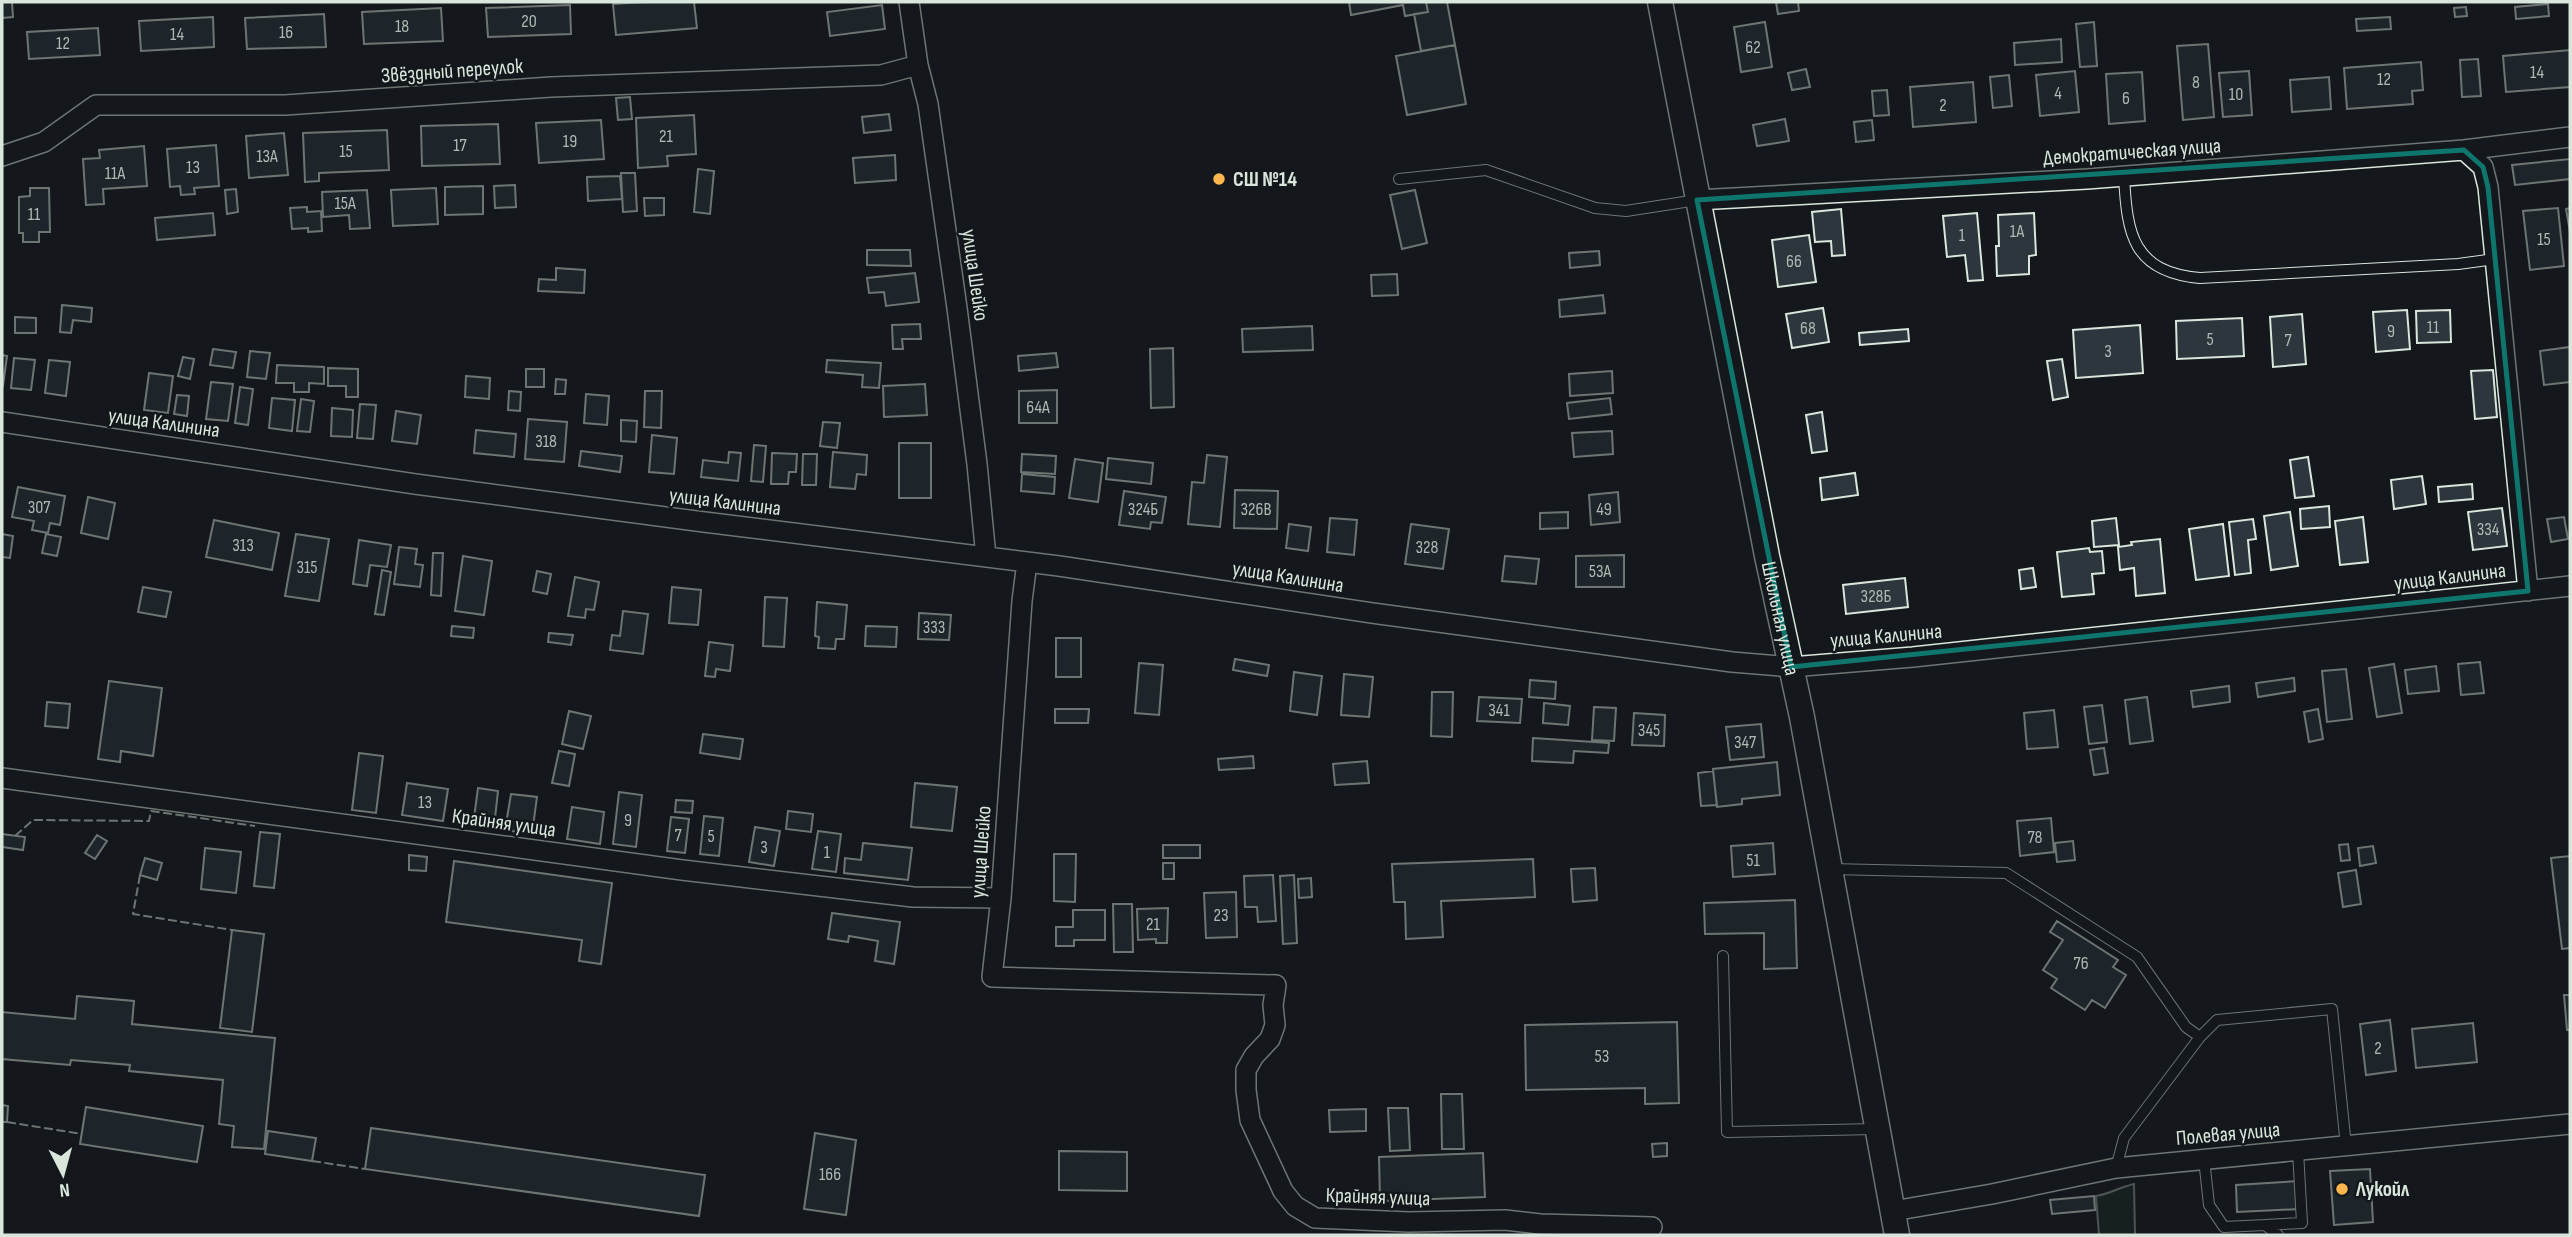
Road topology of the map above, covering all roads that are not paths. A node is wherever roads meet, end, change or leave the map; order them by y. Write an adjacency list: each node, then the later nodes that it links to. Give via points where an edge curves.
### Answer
1 (909, 2): 3 (street, улица Шейко)
2 (1660, 2): 9 (street, Школьная улица)
3 (918, 65): 6 (street, Звёздный переулок, via 881,75 565,86 285,105 96,105 44,142); 12 (street, улица Шейко, via 928,104 957,307)
4 (2570, 137): 5 (street, Демократическая улица)
5 (2464, 150): 7 (street, Демократическая улица); 10 (street, via 2483,167)
6 (2, 156)
7 (2124, 176): 9 (street, Демократическая улица); 10 (lane, via 2125,201 2137,247 2175,276 2214,278)
8 (1399, 179): 9 (lane, via 1486,170 1595,208 1626,212)
9 (1696, 200): 16 (street, Школьная улица)
10 (2495, 259): 15 (street)
11 (2, 422): 12 (street, улица Калинина, via 429,485)
12 (986, 557): 13 (street, улица Калинина)
13 (1027, 562): 16 (street, улица Калинина, via 1385,615); 19 (street, улица Шейко)
14 (2570, 586): 15 (street, улица Калинина)
15 (2528, 591): 16 (street, улица Калинина)
16 (1791, 667): 18 (street, Школьная улица)
17 (2, 778): 19 (street, Крайняя улица, via 682,870 913,897)
18 (1829, 869): 22 (lane, via 2006,873 2137,957 2186,1027); 24 (street, Школьная улица)
19 (1001, 898): 21 (street, улица Шейко)
20 (1723, 956): 24 (lane, via 1727,1132)
21 (992, 977): 31 (street, Крайняя улица, via 1276,985 1275,1026 1246,1070 1250,1120 1283,1191 1295,1206 1315,1218)
22 (2200, 1037): 25 (lane, via 2217,1020 2332,1009); 28 (lane, via 2124,1139)
23 (2570, 1124): 25 (street, Полевая улица)
24 (1877, 1129): 29 (street, Школьная улица)
25 (2346, 1146): 26 (street, Полевая улица)
26 (2298, 1151): 27 (street, Полевая улица); 30 (lane, via 2302,1223)
27 (2204, 1159): 28 (street, Полевая улица); 30 (lane, via 2209,1205 2224,1227)
28 (2116, 1168): 29 (street, Полевая улица)
29 (1893, 1211): 32 (street, Школьная улица)
30 (2265, 1225): 33 (lane)
31 (1653, 1227)
32 (1897, 1235)
33 (2278, 1235)

